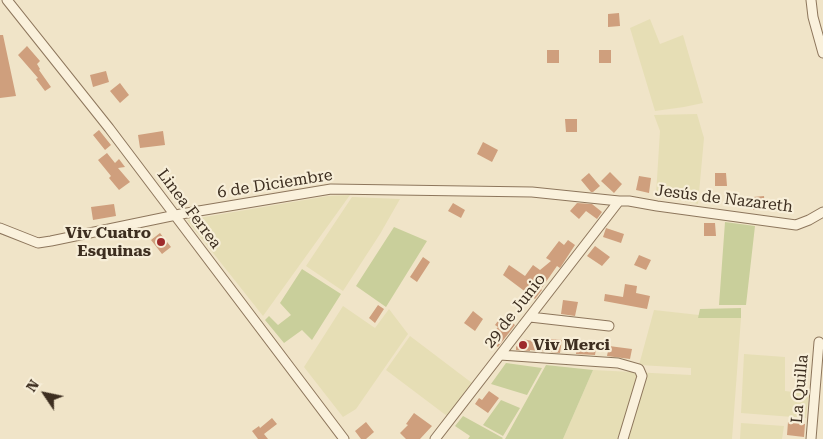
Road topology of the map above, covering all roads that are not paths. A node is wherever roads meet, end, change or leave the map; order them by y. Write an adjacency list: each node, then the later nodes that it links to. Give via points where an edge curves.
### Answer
1 (7, 0): 8 (street, Linea Ferrea)
2 (811, 0): 4 (street)
3 (823, 16): 4 (street)
4 (813, 17): 5 (street)
5 (823, 53)
6 (619, 201): 7 (street, Jesús de Nazareth, via 796,225); 8 (street, 6 de Diciembre, via 532,192 331,189); 10 (street, 29 de Junio)
7 (823, 212)
8 (175, 215): 9 (street, 6 de Diciembre, via 38,243); 14 (street, Linea Ferrea)
9 (0, 228)
10 (530, 317): 11 (street); 13 (street, 29 de Junio)
11 (609, 326)
12 (820, 342): 17 (street, La Quilla)
13 (500, 354): 15 (street, 29 de Junio); 16 (street, via 618,363 636,368 642,376)
14 (344, 439)
15 (435, 439)
16 (624, 439)
17 (811, 439)

